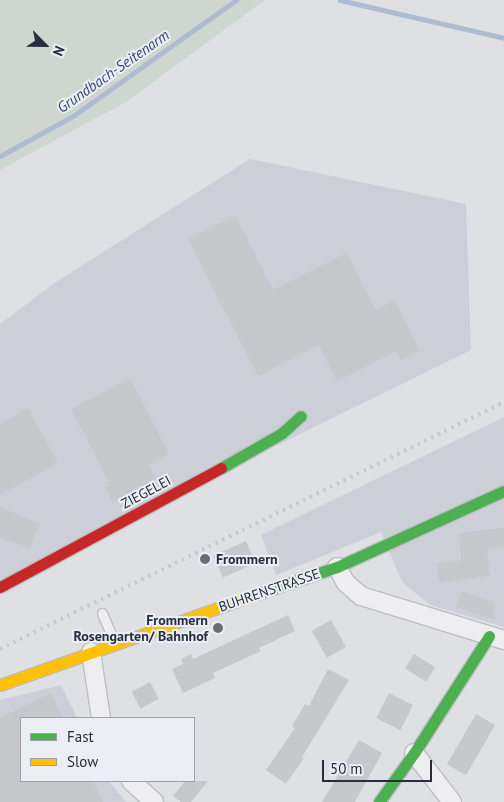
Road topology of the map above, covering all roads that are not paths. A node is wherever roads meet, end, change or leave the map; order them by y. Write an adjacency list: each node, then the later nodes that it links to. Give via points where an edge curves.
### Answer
1 (301, 416): 4 (street, ZIEGELEI, via 259,448)
2 (504, 491): 3 (street, BUHRENSTRASSE)
3 (337, 567): 6 (street, via 346,583 361,596); 7 (street, BUHRENSTRASSE)
4 (0, 587)
5 (102, 613): 7 (lane)
6 (497, 638): 11 (street)
7 (115, 643): 8 (street, BUHRENSTRASSE)
8 (90, 652): 9 (street, BUHRENSTRASSE); 10 (street)
9 (0, 685)
10 (101, 717)
11 (414, 753): 14 (street); 15 (street)
12 (132, 782): 13 (street)
13 (154, 802)
14 (379, 802)
15 (452, 802)

